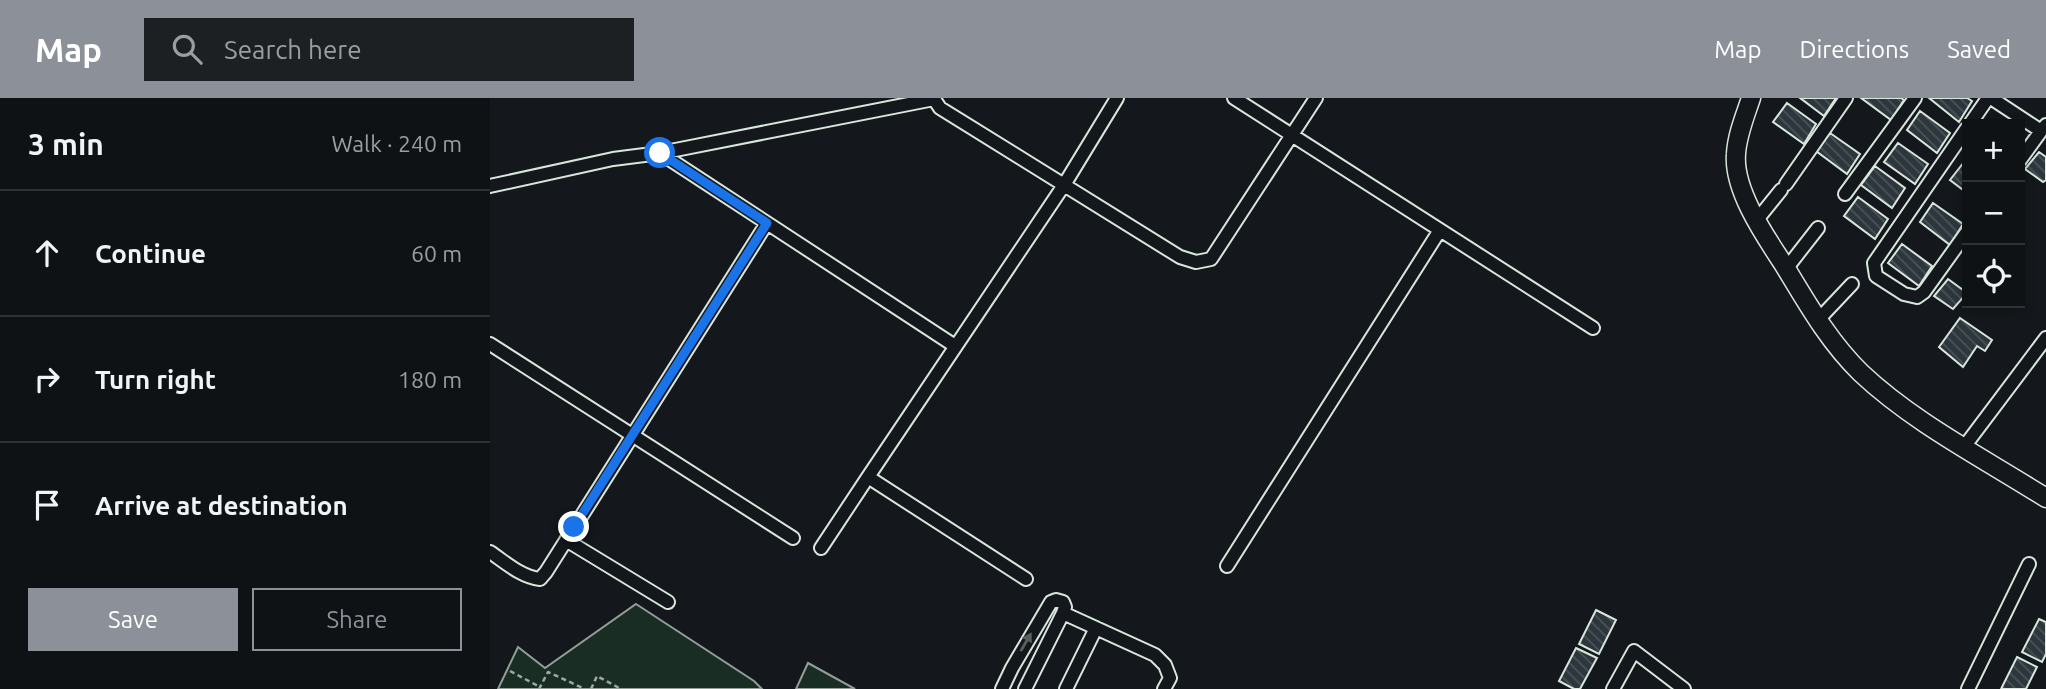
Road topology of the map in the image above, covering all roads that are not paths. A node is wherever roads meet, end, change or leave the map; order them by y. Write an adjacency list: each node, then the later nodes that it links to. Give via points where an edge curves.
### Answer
1 (1117, 98): 15 (street)
2 (1234, 98): 11 (street)
3 (1316, 98): 11 (street)
4 (1751, 98): 18 (street, via 1736,156 1741,186)
5 (1846, 98): 18 (street)
6 (1915, 98): 17 (street)
7 (1989, 98): 9 (street); 10 (street)
8 (935, 99): 13 (street); 15 (street, via 940,108)
9 (1973, 119)
10 (2044, 128): 14 (street)
11 (1292, 135): 15 (street, via 1211,259 1196,262 1180,257); 21 (street)
12 (1962, 135): 22 (street, via 1874,263 1876,276 1903,294 1917,297)
13 (660, 153): 16 (street); 19 (street)
14 (2025, 153)
15 (1064, 185): 29 (street)
16 (490, 186)
17 (1845, 194)
18 (1756, 221): 23 (street)
19 (767, 223): 29 (street); 30 (street)
20 (1818, 228): 23 (street)
21 (1440, 229): 26 (street); 39 (street)
22 (1962, 239)
23 (1786, 269): 25 (street)
24 (1852, 284): 25 (street)
25 (1818, 320): 31 (street, via 1860,372)
26 (1593, 328)
27 (2046, 338): 31 (street)
28 (490, 344): 30 (street)
29 (955, 346): 32 (street)
30 (632, 435): 34 (street); 35 (street)
31 (1964, 447): 33 (street)
32 (868, 477): 36 (street); 40 (street)
33 (2046, 498)
34 (793, 538)
35 (566, 540): 37 (street, via 540,579 525,575); 41 (street)
36 (821, 548)
37 (490, 552)
38 (2029, 564): 50 (street)
39 (1227, 566)
40 (1026, 579)
41 (668, 602)
42 (1063, 612): 43 (street); 44 (street, one-way to 42, via 1051,602 1063,602); 45 (street)
43 (1096, 628): 46 (street); 47 (street, via 1155,655 1170,678)
44 (1002, 689)
45 (1025, 689)
46 (1066, 689)
47 (1164, 689)
48 (1614, 689): 49 (street, via 1634,651)
49 (1685, 689)
50 (1968, 689)

